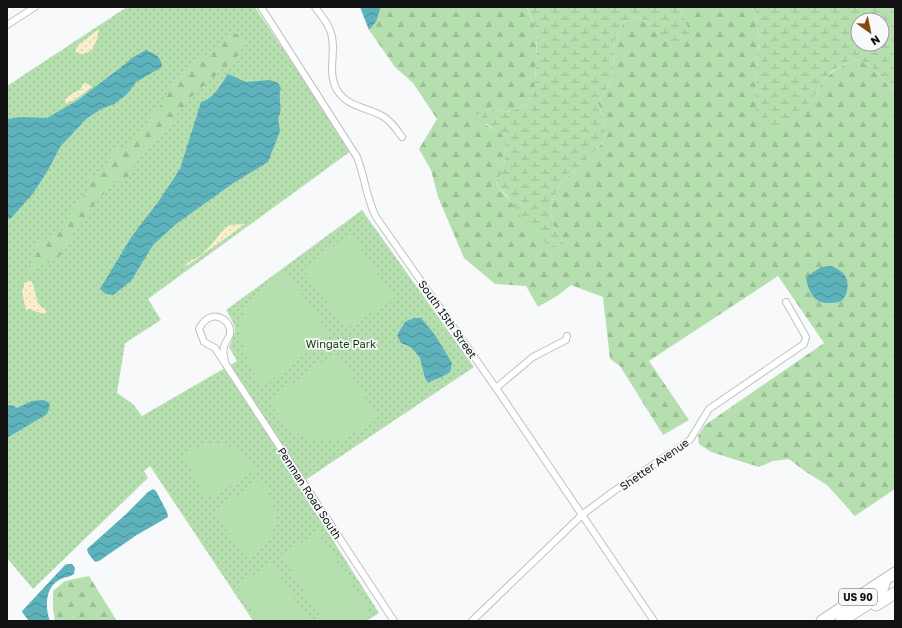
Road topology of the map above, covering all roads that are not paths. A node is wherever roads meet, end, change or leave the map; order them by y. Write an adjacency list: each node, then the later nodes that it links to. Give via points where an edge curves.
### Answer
1 (35, 7): 4 (street)
2 (261, 7): 11 (street, South 15th Street, via 357,157 370,206 376,217)
3 (315, 7): 5 (street, via 330,30 333,48 332,78 338,92 356,106 384,117)
4 (7, 25)
5 (402, 137)
6 (786, 302): 12 (street, Shetter Avenue, via 806,337 804,344 709,409 690,440)
7 (567, 336): 11 (street, via 566,340 533,357)
8 (225, 342): 9 (street, via 221,345); 9 (street, Penman Road South, via 231,332 229,326 224,320 212,316 204,320 199,329 204,342); 10 (street, Penman Road South, via 223,351)
9 (209, 345): 10 (street, Penman Road South, via 215,348)
10 (226, 365): 16 (street, Penman Road South)
11 (496, 388): 12 (street, South 15th Street)
12 (583, 514): 17 (street, Shetter Avenue); 18 (street, South 15th Street)
13 (895, 573): 14 (highway, US 90)
14 (890, 580): 15 (highway); 19 (highway, US 90); 20 (highway, via 880,596)
15 (894, 594): 21 (highway, US 90)
16 (394, 621)
17 (472, 621)
18 (654, 621)
19 (822, 621)
20 (841, 621)
21 (852, 621)

